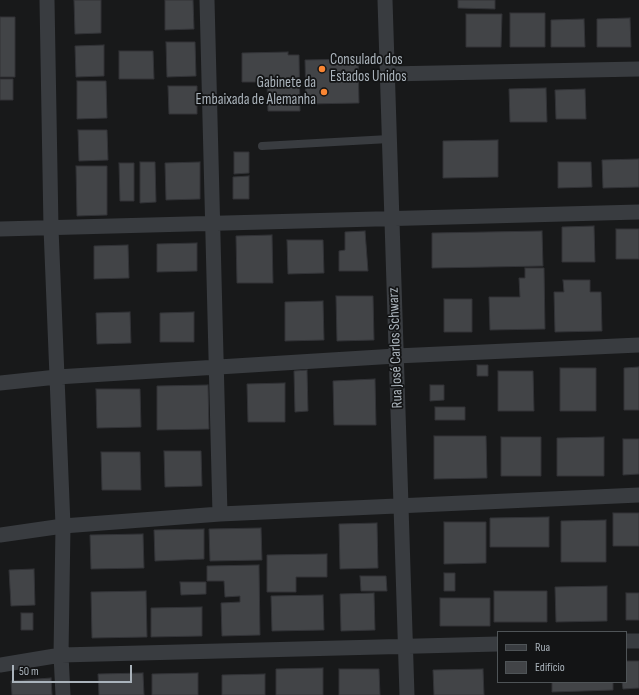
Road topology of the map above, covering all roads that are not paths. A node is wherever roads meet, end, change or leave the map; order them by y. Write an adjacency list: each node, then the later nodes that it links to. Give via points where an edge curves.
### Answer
1 (47, 0): 11 (street)
2 (207, 0): 10 (street)
3 (385, 0): 5 (street, Rua José Carlos Schwarz)
4 (639, 69): 5 (street)
5 (387, 74): 6 (street, Rua José Carlos Schwarz)
6 (389, 139): 7 (lane); 9 (street, Rua José Carlos Schwarz)
7 (262, 146)
8 (639, 212): 9 (street)
9 (391, 219): 10 (street); 14 (street, Rua José Carlos Schwarz)
10 (213, 224): 11 (street); 15 (street)
11 (51, 228): 12 (street); 16 (street)
12 (0, 229)
13 (639, 345): 14 (street)
14 (396, 356): 15 (street); 19 (street, Rua José Carlos Schwarz)
15 (216, 367): 16 (street); 20 (street)
16 (57, 377): 17 (street); 21 (street)
17 (0, 383)
18 (639, 495): 19 (street)
19 (400, 506): 20 (street); 26 (street, Rua José Carlos Schwarz)
20 (220, 514): 21 (street)
21 (63, 526): 22 (street); 27 (street)
22 (0, 535)
23 (627, 641): 24 (street)
24 (639, 641)
25 (497, 644): 26 (street)
26 (405, 646): 27 (street); 30 (street, Rua José Carlos Schwarz)
27 (61, 654): 28 (street); 29 (street)
28 (0, 665)
29 (63, 695)
30 (407, 695)

